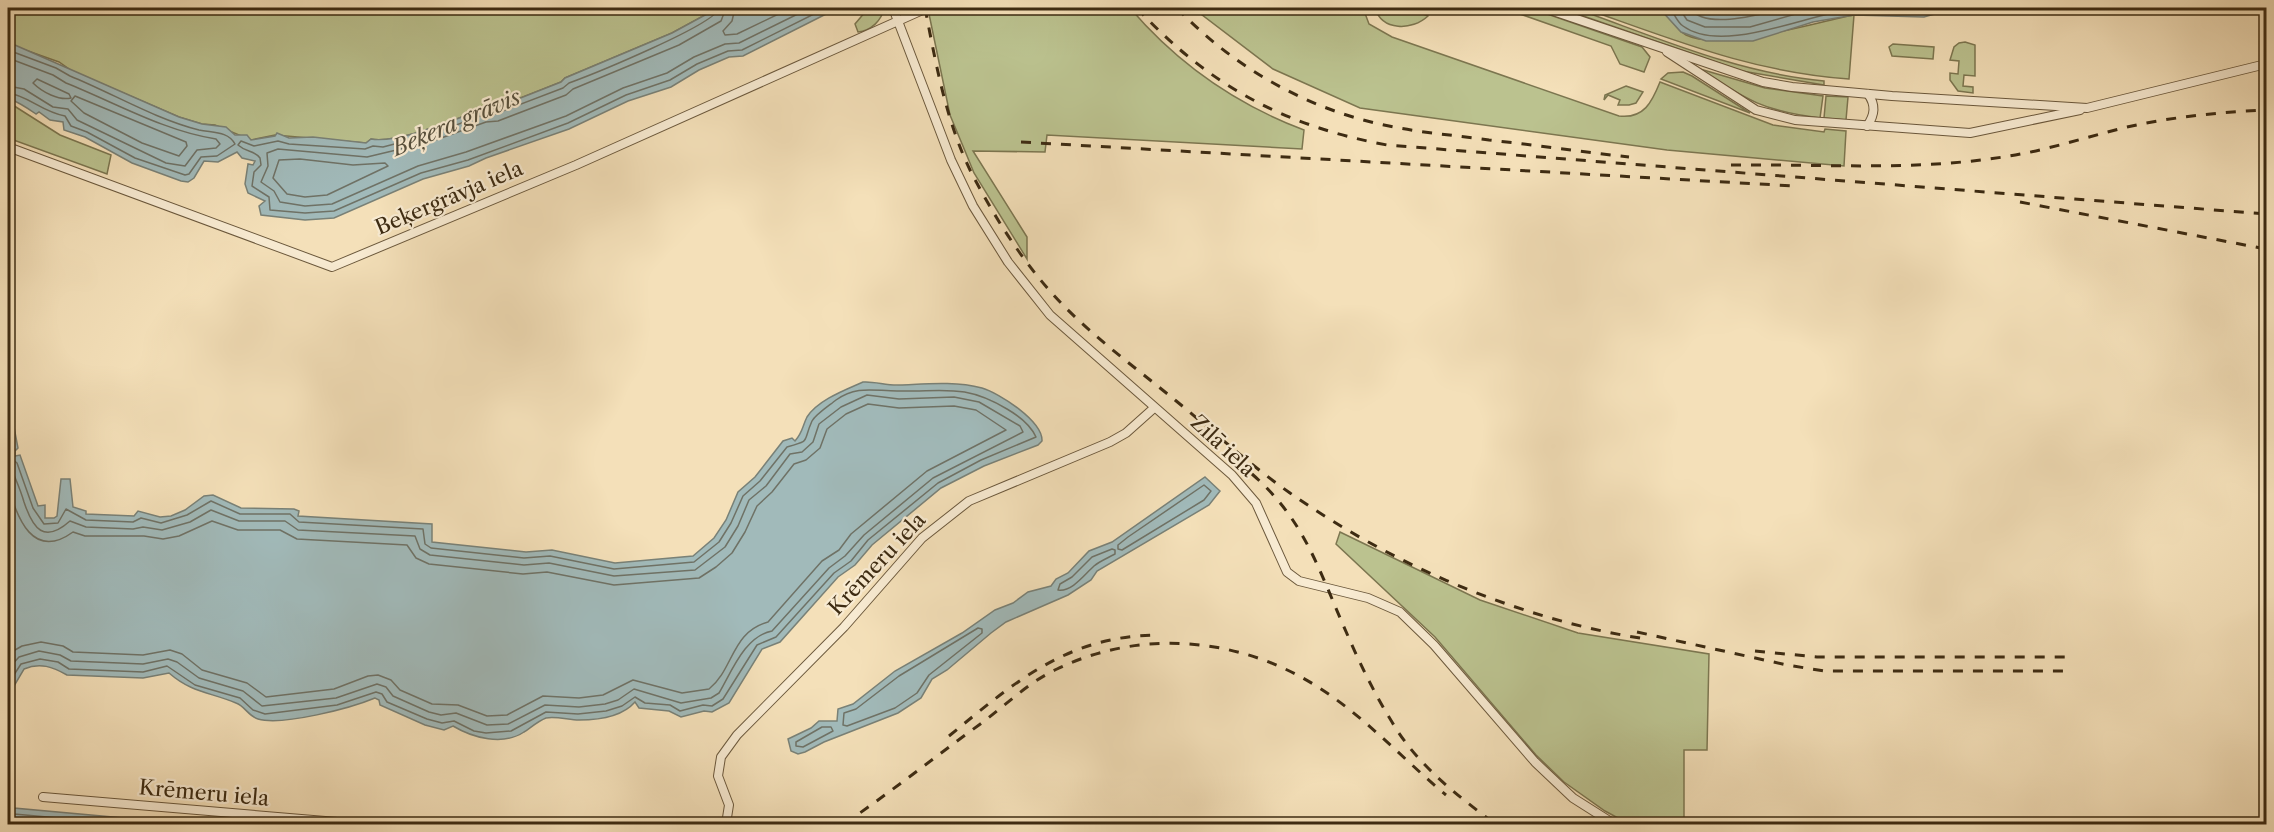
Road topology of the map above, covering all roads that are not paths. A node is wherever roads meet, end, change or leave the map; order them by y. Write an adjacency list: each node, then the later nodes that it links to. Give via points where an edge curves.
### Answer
1 (893, 8): 4 (street, Zilā iela)
2 (927, 8): 4 (street, Beķergrāvja iela)
3 (1544, 8): 5 (street)
4 (896, 20): 10 (street, Beķergrāvja iela, via 576,165 332,267); 11 (street, Zilā iela, via 940,138 992,238 1050,315)
5 (1660, 49): 7 (street, via 1763,82); 9 (street, via 1765,113 1795,120)
6 (2266, 64): 8 (street)
7 (1868, 94): 8 (street); 9 (street, via 1874,108)
8 (2087, 108): 9 (street, via 1970,133)
9 (1867, 126)
10 (8, 147)
11 (1154, 408): 14 (street, Krēmeru iela, via 1110,442 969,501 922,538 844,627 737,735 721,757 718,776 729,805); 15 (street, Zilā iela, via 1232,475 1256,502 1287,572 1299,581 1387,605 1405,616 1535,762 1573,798)
12 (43, 797): 13 (street, Krēmeru iela)
13 (362, 825)
14 (726, 825)
15 (1614, 825)

